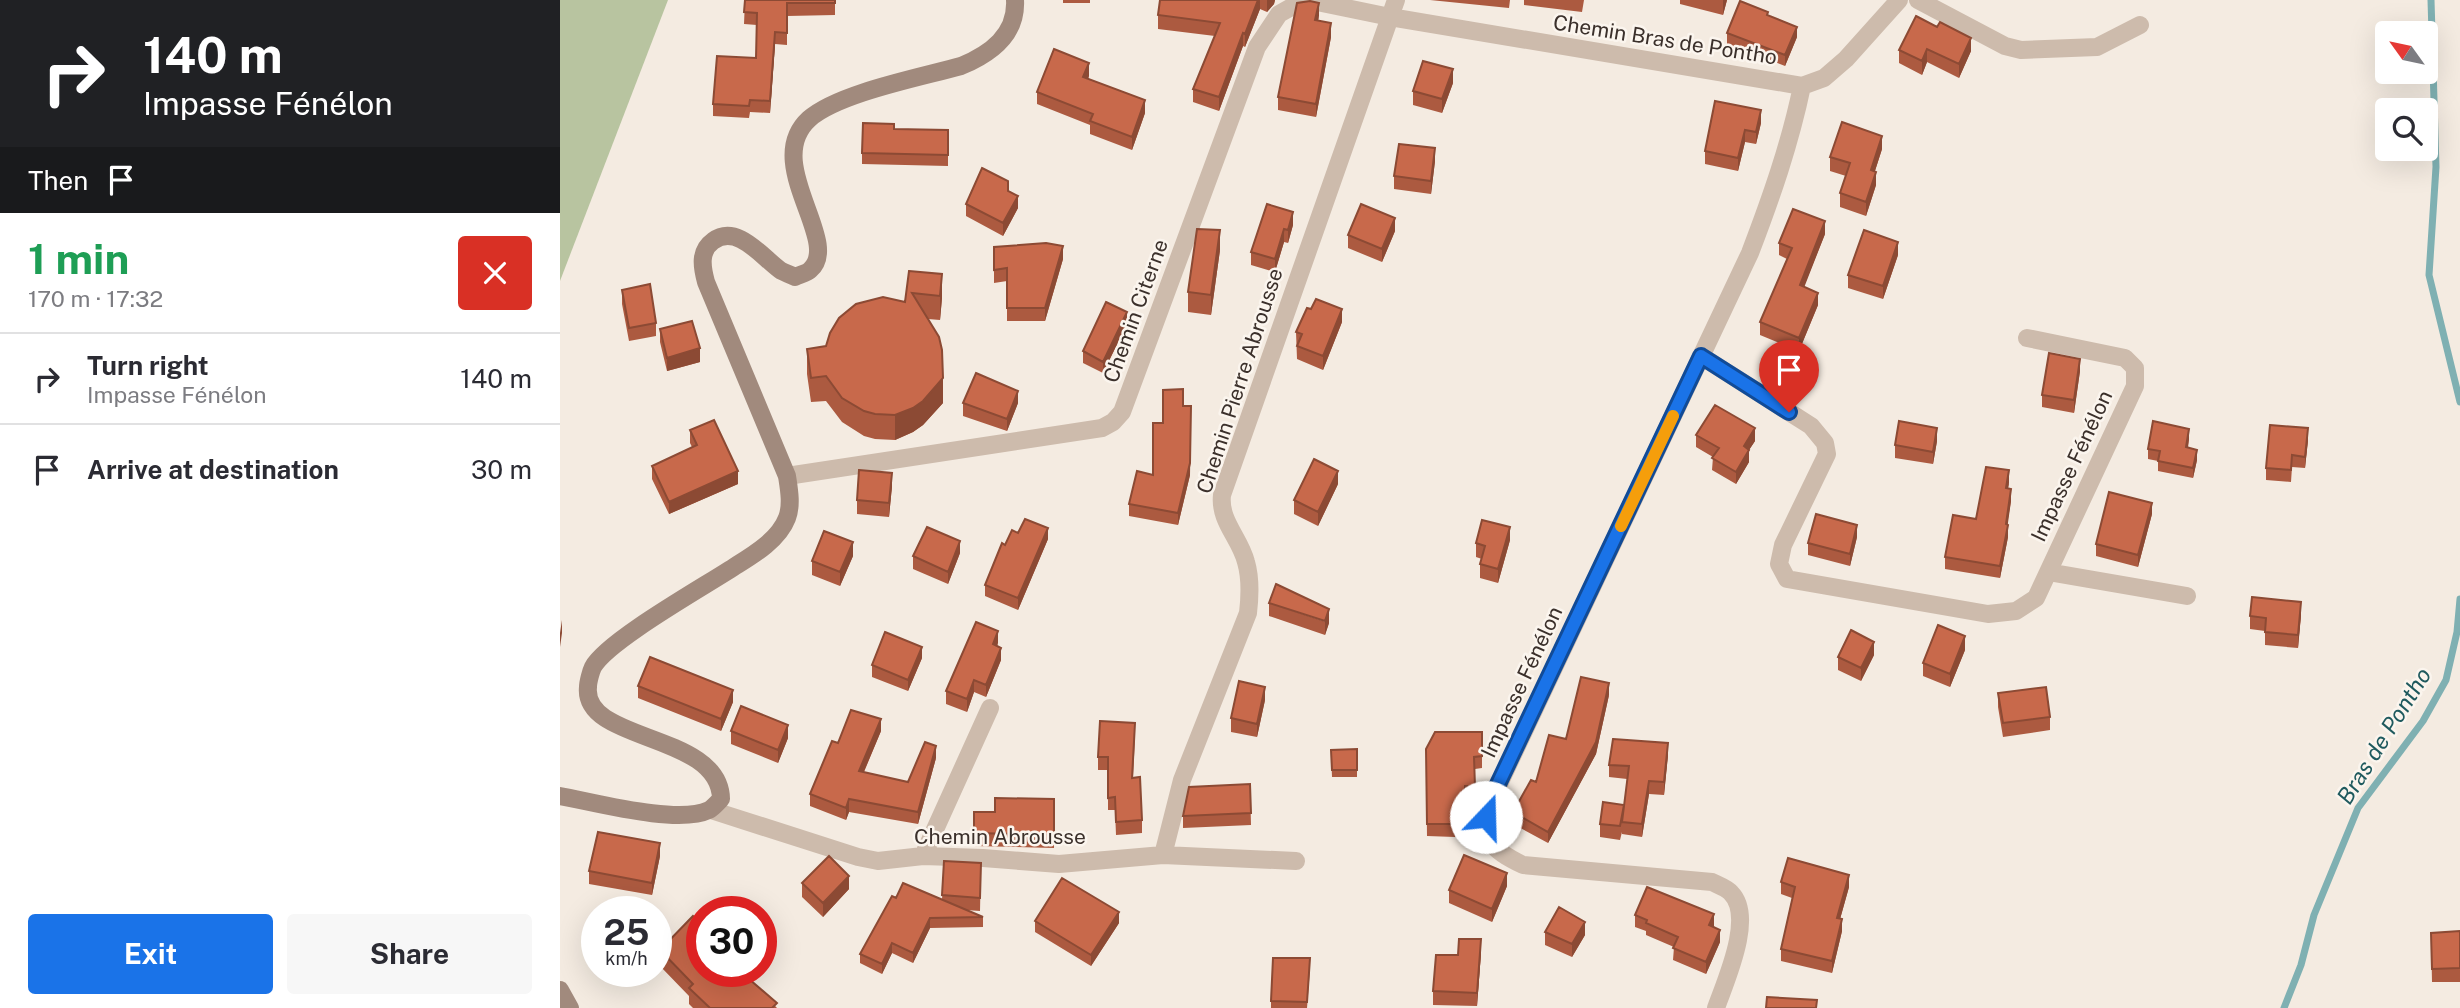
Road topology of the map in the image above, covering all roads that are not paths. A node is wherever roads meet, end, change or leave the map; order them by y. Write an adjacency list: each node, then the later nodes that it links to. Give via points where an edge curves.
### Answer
1 (1015, 0): 9 (main road, via 1012,26 998,45 979,59 847,98 807,120 793,158 818,244 818,258 810,270 795,277 781,271 746,241 731,236 708,244 702,268 706,282)
2 (1899, 0): 6 (street, Chemin Bras de Pontho, via 1846,59 1824,78)
3 (1918, 0): 5 (street, via 2021,50 2096,47)
4 (1393, 9): 6 (street, Chemin Bras de Pontho); 9 (street, Chemin Citerne, via 1297,4 1279,14 1267,29 1122,412 1113,422 1102,428); 15 (street, Chemin Pierre Abrousse, via 1222,495 1225,519 1246,560 1248,612 1182,780)
5 (2140, 25)
6 (1802, 86): 8 (street, Impasse Fénélon, via 1781,170 1750,253)
7 (2027, 338): 10 (street, Impasse Fénélon, via 2125,358 2135,368 2135,386)
8 (1701, 356): 10 (street, Impasse Fénélon, via 1811,426 1825,443 1827,454 1783,545 1779,564 1787,579 1988,614 2016,611 2036,598); 20 (street, Impasse Fénélon, via 1490,801 1486,832 1500,854 1523,865 1712,882 1732,893 1739,908 1740,933)
9 (787, 476): 14 (main road, via 787,519 770,542 614,644 593,666 587,690 595,709 614,724 698,759 720,788 721,799)
10 (2048, 572): 11 (street, Impasse Fénélon)
11 (2188, 596)
12 (990, 708): 16 (street)
13 (560, 796): 14 (main road, via 669,815)
14 (711, 810): 16 (street, Chemin Abrousse, via 858,857 877,861)
15 (1163, 855): 16 (street, Chemin Abrousse, via 1059,864); 17 (street, Chemin Abrousse)
16 (923, 856)
17 (1296, 861)
18 (560, 990): 19 (main road)
19 (570, 1008)
20 (1716, 1008)

